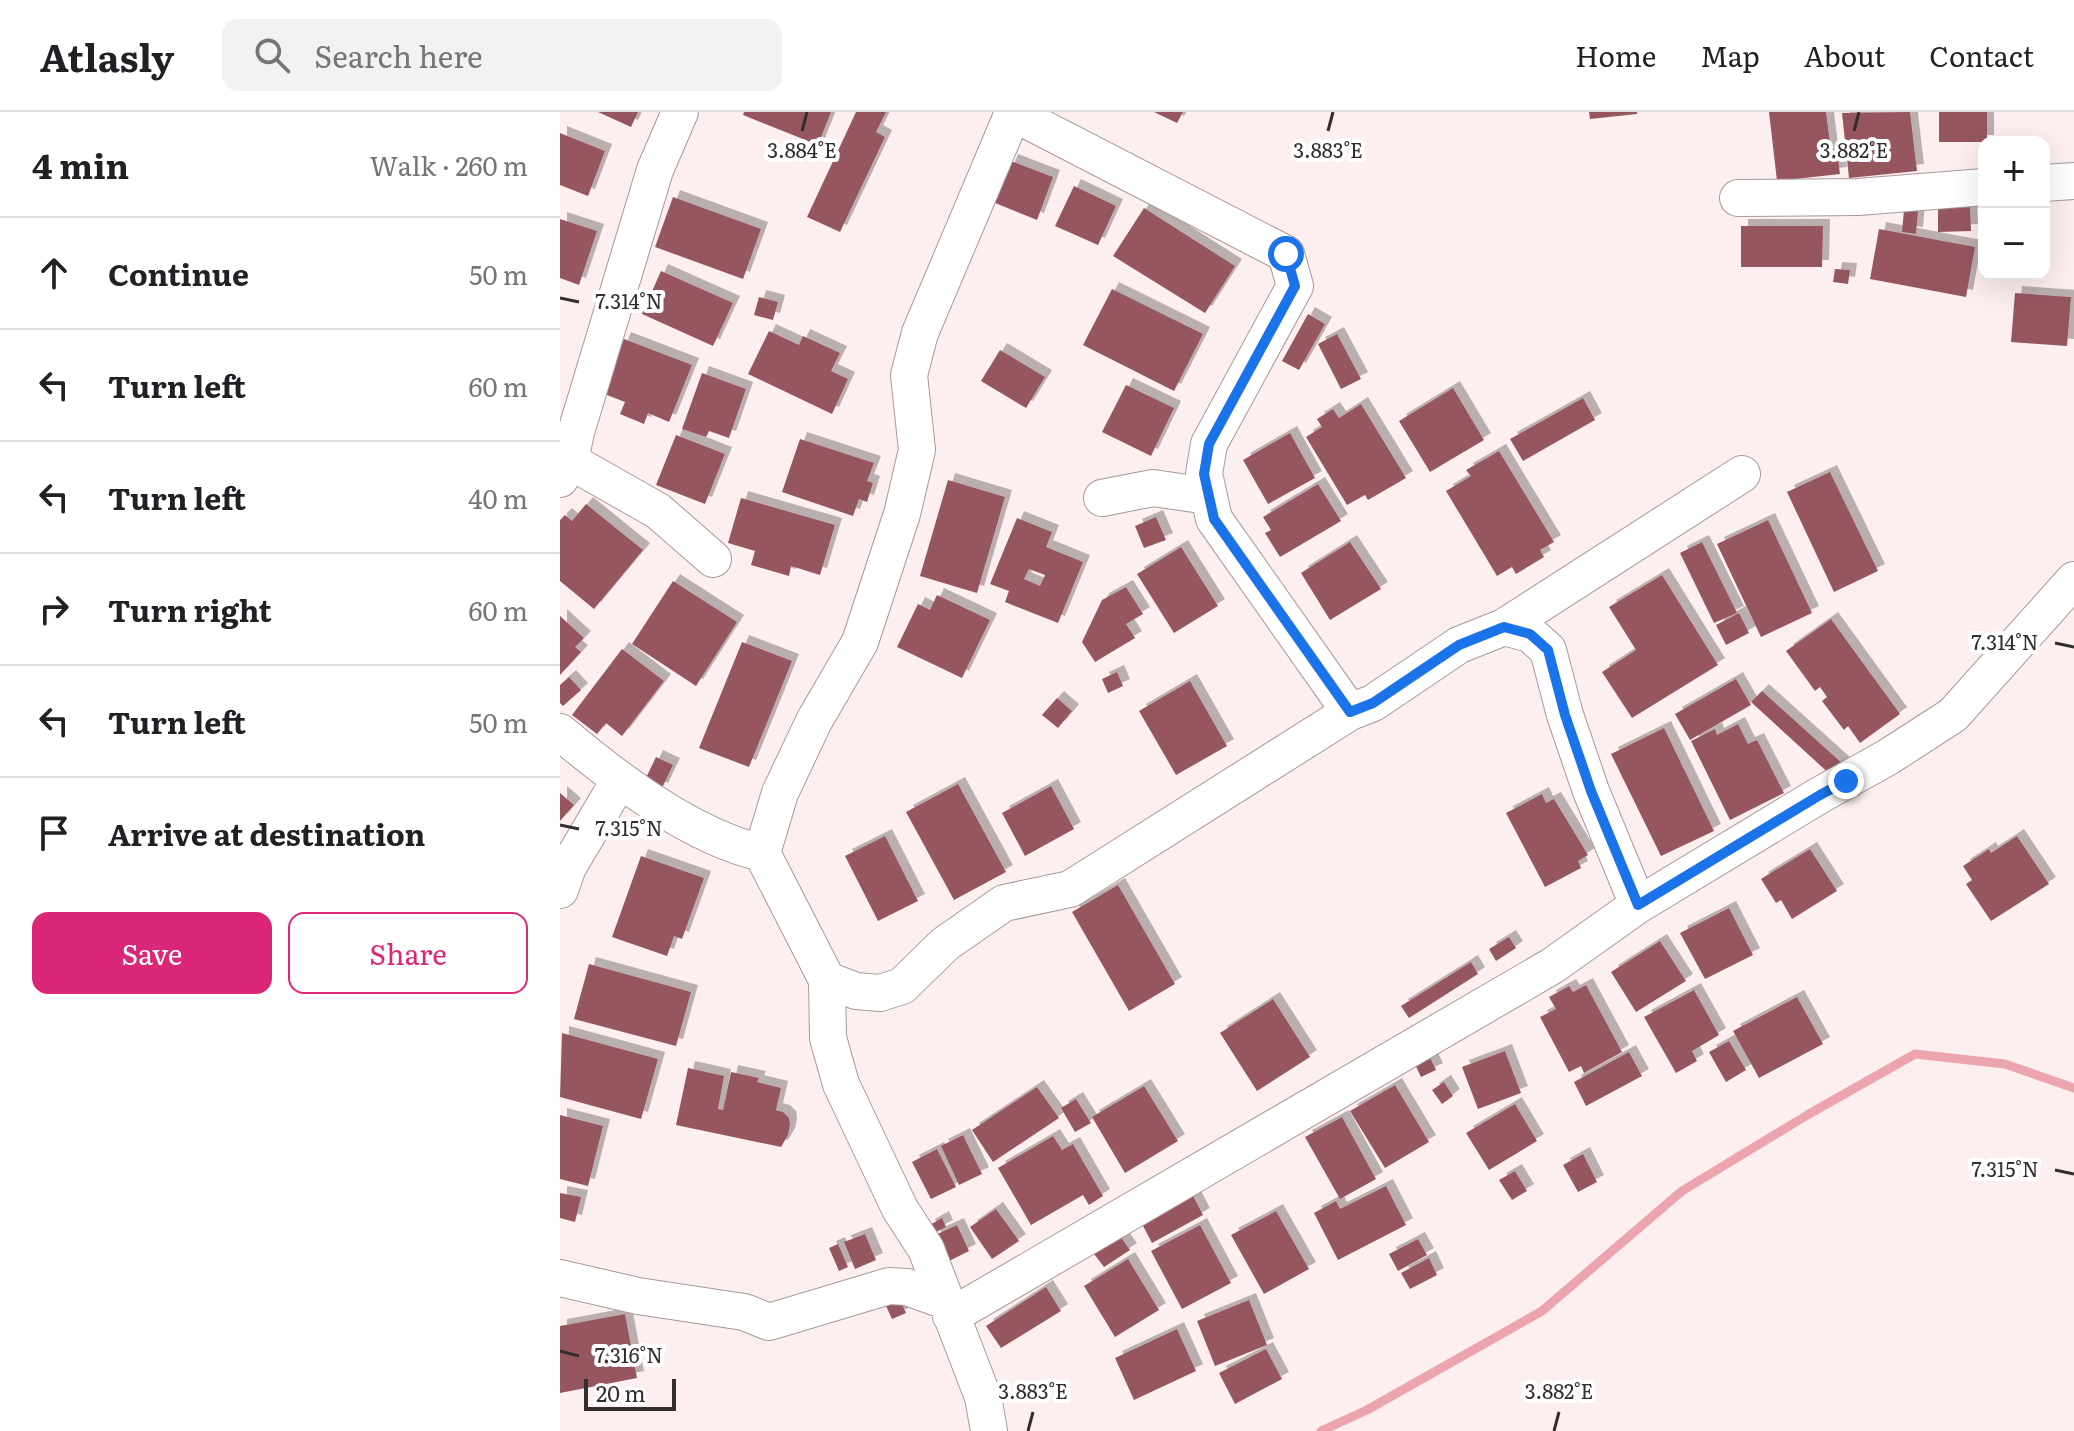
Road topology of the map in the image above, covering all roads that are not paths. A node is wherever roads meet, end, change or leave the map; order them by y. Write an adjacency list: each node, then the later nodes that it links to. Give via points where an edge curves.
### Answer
1 (680, 112): 7 (street, via 655,170)
2 (1012, 112): 9 (street, via 1286,254 1295,286 1209,444 1204,474); 17 (street, via 920,333 909,375 917,450 860,642 780,793)
3 (2074, 181): 4 (street)
4 (2050, 183)
5 (1978, 187): 6 (street, via 1858,197)
6 (1738, 198)
7 (565, 470): 11 (street, via 658,511)
8 (1742, 474): 13 (street)
9 (1208, 496): 10 (street, via 1153,488); 14 (street, via 1214,519)
10 (1102, 498)
11 (713, 559)
12 (2074, 580): 19 (street, via 1953,715)
13 (1504, 627): 14 (street, via 1459,645 1373,703); 19 (street, via 1530,634 1548,650 1578,753)
14 (1350, 712): 20 (street, via 1070,889 1004,903 945,944 902,986 880,993)
15 (560, 732): 16 (street)
16 (619, 781): 17 (street, via 715,838); 18 (street)
17 (762, 853): 20 (street)
18 (560, 890)
19 (1638, 905): 22 (street, via 1552,966)
20 (827, 980): 22 (street, via 828,1038 841,1084 900,1209 926,1249)
21 (560, 1278): 22 (street, via 744,1312 769,1322 889,1286 907,1287)
22 (949, 1309): 23 (street, via 983,1397)
23 (989, 1431)

